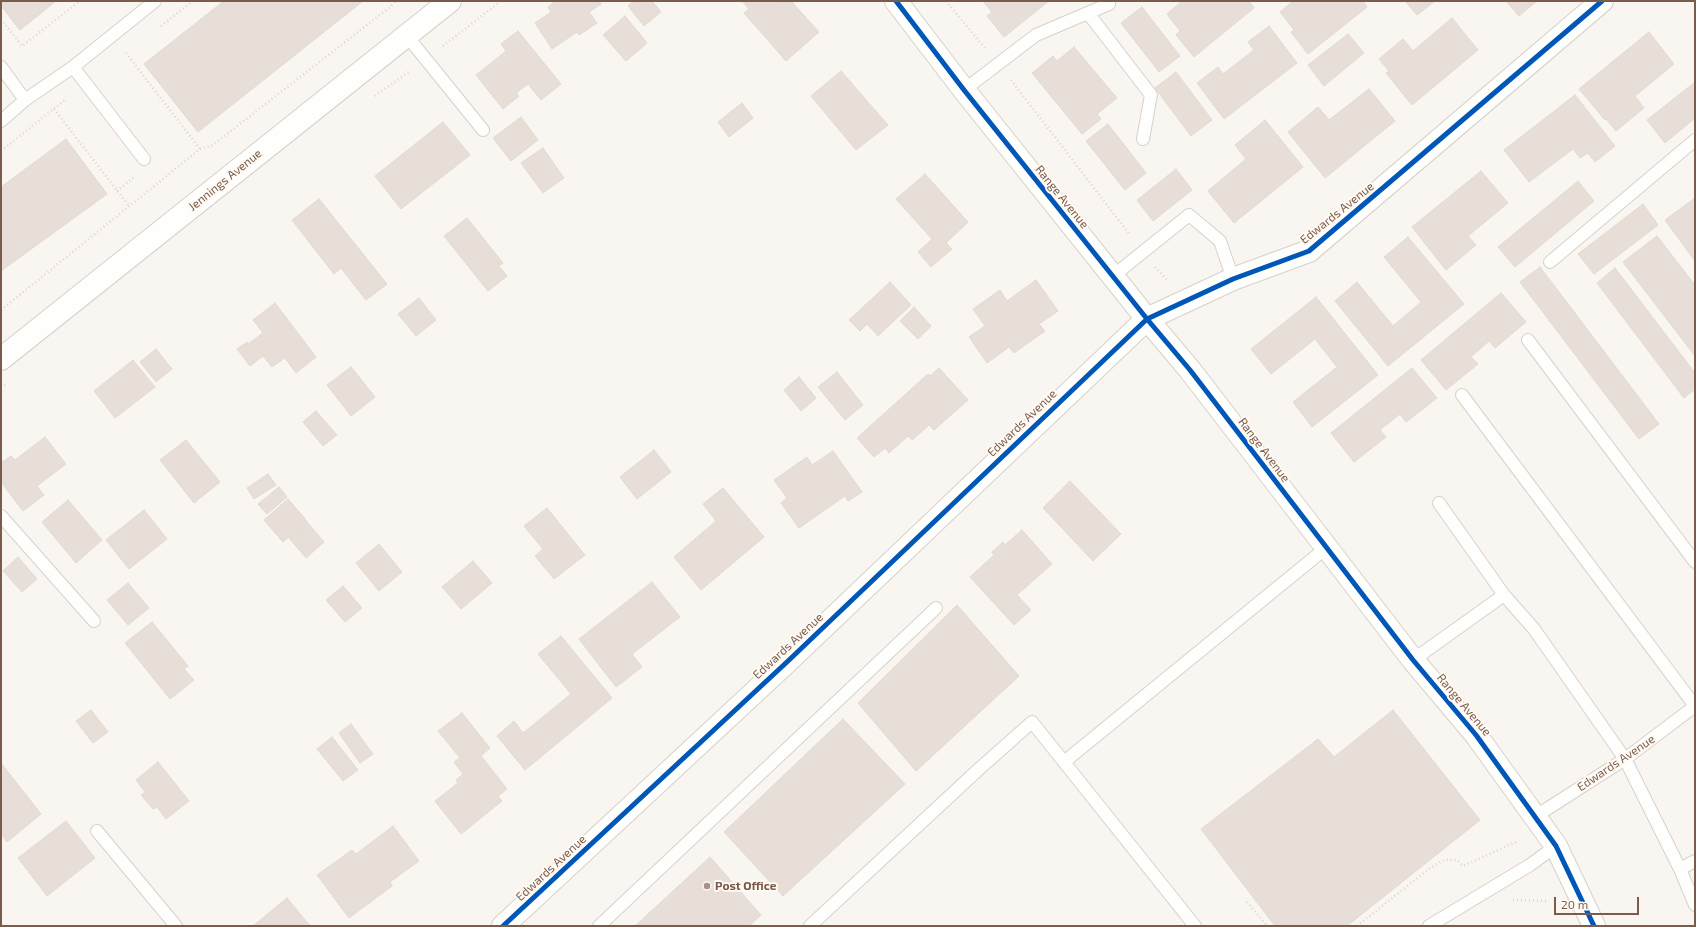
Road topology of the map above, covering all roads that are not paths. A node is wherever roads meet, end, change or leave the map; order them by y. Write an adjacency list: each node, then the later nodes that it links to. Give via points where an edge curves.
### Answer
1 (155, 1): 9 (lane)
2 (450, 1): 7 (street, Jennings Avenue)
3 (896, 1): 10 (street, Range Avenue)
4 (1602, 1): 19 (street, Edwards Avenue, via 1309,251)
5 (1110, 2): 6 (lane)
6 (1088, 13): 10 (lane, via 1036,35); 14 (lane, via 1151,95)
7 (407, 36): 13 (lane); 22 (street, Jennings Avenue)
8 (1, 67): 11 (lane)
9 (73, 67): 11 (lane); 16 (lane)
10 (964, 90): 18 (street, Range Avenue)
11 (25, 100): 12 (lane)
12 (1, 121)
13 (483, 130)
14 (1143, 140)
15 (1695, 140): 17 (lane)
16 (144, 159)
17 (1550, 262)
18 (1112, 276): 19 (lane, via 1189,215 1220,241); 20 (street, Range Avenue)
19 (1233, 279): 20 (street, Edwards Avenue)
20 (1147, 319): 26 (street, Range Avenue, via 1190,370); 43 (street, Edwards Avenue, via 788,661)
21 (1528, 340): 27 (lane)
22 (1, 359)
23 (1462, 395): 32 (lane)
24 (1439, 503): 28 (lane)
25 (1, 516): 30 (lane)
26 (1326, 548): 31 (street, Range Avenue); 34 (lane)
27 (1695, 562)
28 (1504, 595): 31 (lane); 33 (lane, via 1534,629)
29 (936, 608): 41 (lane)
30 (94, 621)
31 (1413, 660): 35 (street, Range Avenue, via 1476,735)
32 (1695, 706): 33 (lane, Edwards Avenue)
33 (1625, 759): 35 (lane, Edwards Avenue); 39 (lane)
34 (1064, 762): 44 (lane, via 1032,722); 45 (lane)
35 (1536, 816): 37 (street, Range Avenue)
36 (97, 831): 42 (lane)
37 (1556, 846): 46 (lane, via 1530,865); 47 (street, Range Avenue)
38 (1695, 860): 39 (lane)
39 (1680, 869): 40 (lane)
40 (1695, 905)
41 (602, 925)
42 (176, 926)
43 (503, 926)
44 (810, 926)
45 (1195, 926)
46 (1429, 926)
47 (1594, 926)

